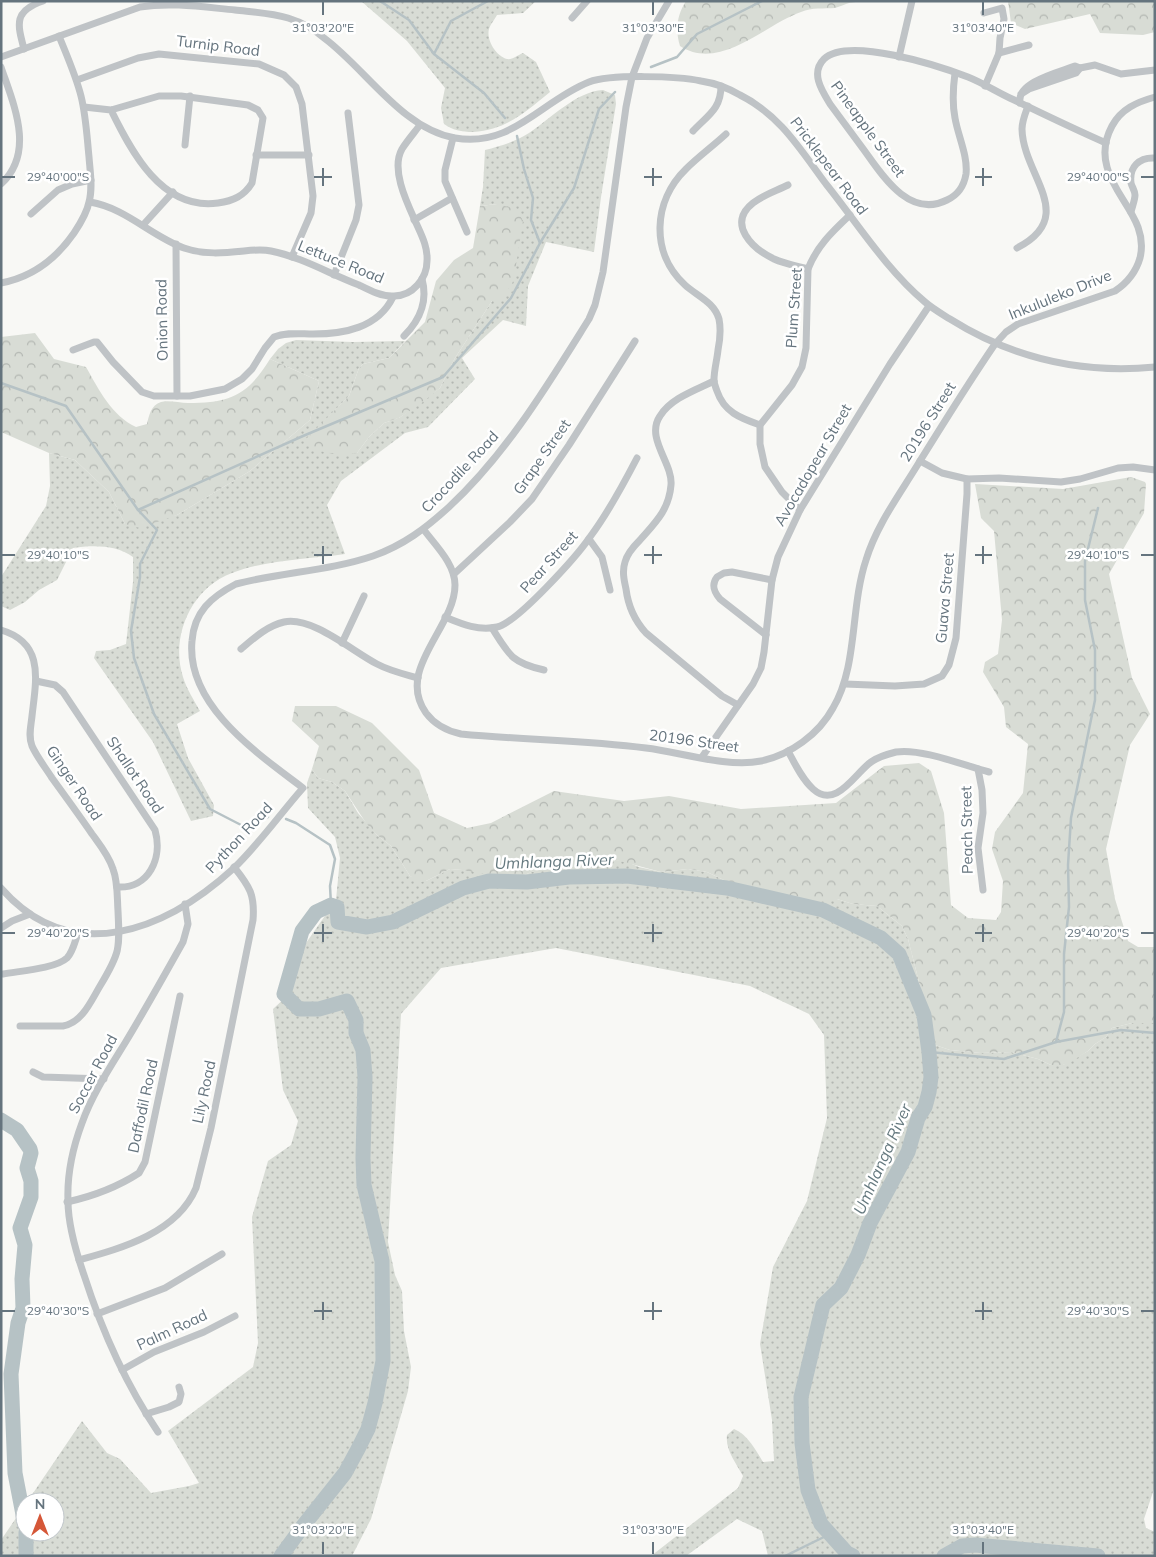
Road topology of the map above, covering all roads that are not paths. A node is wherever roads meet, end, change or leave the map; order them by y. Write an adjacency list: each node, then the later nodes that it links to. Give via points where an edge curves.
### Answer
1 (43, 1): 10 (street, via 28,7 20,17)
2 (588, 1): 7 (street)
3 (669, 1): 17 (street, Crocodile Road, via 647,38)
4 (912, 1): 13 (street)
5 (187, 3): 8 (street, Pricklepear Road, via 140,8); 28 (street, Pricklepear Road, via 270,14 296,21 325,38)
6 (984, 13): 11 (street, via 1002,8)
7 (572, 18)
8 (59, 36): 10 (street, Pricklepear Road); 18 (street)
9 (1029, 45): 11 (street)
10 (24, 49): 12 (street, Pricklepear Road)
11 (1000, 53): 20 (street)
12 (1, 57)
13 (899, 57): 16 (street, Pineapple Street); 16 (street, Pineapple Street, via 864,51 834,53 823,61 817,76 830,104 889,183 917,202 937,204 950,199 960,191 965,178 965,159 954,108)
14 (1, 67): 38 (street, via 17,115 20,145 14,168)
15 (1155, 70): 23 (street, via 1121,74 1095,65 1075,66 1035,81 1022,91)
16 (954, 73): 20 (street, Pineapple Street)
17 (632, 77): 19 (street, Pricklepear Road, via 689,79); 31 (street, Pricklepear Road, via 590,82 576,88 506,132 476,140); 71 (street, Crocodile Road, via 603,272 595,305 511,438 484,471)
18 (77, 80): 25 (street); 35 (street, Turnip Road, via 138,58 159,54 259,64 284,75 296,87)
19 (721, 86): 29 (street, via 717,107); 45 (street, Pricklepear Road, via 754,102 782,126)
20 (985, 86): 23 (street, Pineapple Street)
21 (190, 96): 26 (street, via 159,96); 33 (street); 34 (street, via 239,103 258,110 263,118)
22 (1155, 98): 32 (street, Inkululeko Drive, via 1126,110 1113,125)
23 (1020, 103): 24 (street, Pineapple Street)
24 (1028, 106): 32 (street, Pineapple Street); 50 (street, via 1023,123 1024,141 1046,203 1046,218 1041,231)
25 (84, 107): 26 (street); 37 (street)
26 (111, 110): 40 (street, via 136,157)
27 (348, 113): 53 (street, via 359,205)
28 (420, 125): 31 (street, Pricklepear Road); 46 (street, via 402,150 399,161 399,180)
29 (693, 131)
30 (726, 134): 63 (street, via 685,170 673,186 665,202 659,232 661,246 672,271 711,305 717,315 720,333)
31 (453, 138): 41 (street, via 445,176)
32 (1106, 143): 43 (street, Inkululeko Drive, via 1108,171)
33 (186, 145)
34 (256, 155): 35 (street); 40 (street, via 254,178 248,190 228,202 196,204)
35 (309, 155): 51 (street, Turnip Road, via 313,205)
36 (1155, 158): 43 (street, via 1143,159 1134,165 1131,172 1135,194)
37 (90, 180): 42 (street); 44 (street, via 65,186)
38 (1, 184)
39 (788, 185): 52 (street, via 753,203 741,222 743,232 752,244 770,257)
40 (172, 192): 47 (street)
41 (452, 198): 46 (street); 48 (street)
42 (90, 202): 47 (street, Lettuce Road, via 109,207); 55 (street, via 77,229 52,259 24,276)
43 (1131, 212): 60 (street, Inkululeko Drive, via 1140,231 1141,248 1138,263 1127,282 1108,294 1018,324)
44 (31, 214)
45 (850, 215): 52 (street, Plum Street, via 822,242); 57 (street, Pricklepear Road, via 882,258)
46 (414, 220): 54 (street, via 427,254)
47 (143, 225): 49 (street, Lettuce Road)
48 (467, 232)
49 (176, 244): 51 (street, Lettuce Road, via 202,252 267,250); 64 (street, Onion Road)
50 (1017, 248)
51 (292, 257): 53 (street, Lettuce Road)
52 (808, 269): 65 (street, Plum Street, via 806,348 802,366 792,386)
53 (334, 275): 56 (street, Lettuce Road)
54 (422, 279): 56 (street, Lettuce Road, via 410,291); 58 (street, via 421,311)
55 (1, 283)
56 (393, 297): 64 (street, via 380,316 359,328 328,334 279,335 270,341 247,375 233,385 209,393)
57 (929, 306): 60 (street, Pricklepear Road); 70 (street, Avocadopear Street)
58 (404, 336)
59 (635, 342): 73 (street, Grape Street, via 532,498)
60 (995, 344): 62 (street, Pricklepear Road, via 1066,365 1124,370); 67 (street, 20196 Street)
61 (73, 350): 64 (street, via 97,342 142,392 154,396)
62 (1155, 367)
63 (714, 382): 65 (street, via 729,411); 87 (street, via 682,396 658,418 657,438 672,477 670,496 660,518 628,555 624,582 636,620 646,633 722,696)
64 (177, 396)
65 (760, 425): 70 (street, via 765,466 782,492)
66 (637, 458): 72 (street, Pear Street)
67 (920, 461): 69 (street, via 942,474); 86 (street, 20196 Street, via 878,532 866,560 856,600)
68 (1155, 470): 69 (street, via 1118,468 1061,482)
69 (966, 479): 86 (street, Guava Street, via 956,638 949,665 942,676 924,684)
70 (800, 510): 74 (street, Avocadopear Street, via 778,557)
71 (424, 530): 73 (street); 92 (street, Crocodile Road, via 373,556 236,584 209,601 197,618 192,643 193,669 198,685 230,727)
72 (589, 539): 75 (street, via 602,557); 78 (street, Pear Street, via 527,607 509,622)
73 (454, 574): 77 (street, 20196 Street, via 455,590)
74 (772, 580): 80 (street, Avocadopear Street); 80 (street, via 727,572 717,577 713,584 720,599)
75 (610, 590)
76 (364, 596): 81 (street)
77 (445, 617): 78 (street, Pear Street, via 467,626); 84 (street, 20196 Street)
78 (492, 628): 83 (street, via 512,657)
79 (1, 630): 85 (street, Ginger Road, via 26,645 36,664)
80 (766, 635): 87 (street, Avocadopear Street, via 761,668 754,684)
81 (342, 643): 82 (street, via 316,627 285,622 260,633); 84 (street, via 391,671)
82 (241, 649)
83 (544, 670)
84 (418, 678): 89 (street, 20196 Street, via 418,694 423,709 433,721 453,732 620,745)
85 (36, 681): 94 (street, Ginger Road, via 30,732 32,744 41,762 108,857); 94 (street, Shallot Road, via 55,686 63,692 155,830 158,847 154,865 140,882 129,887)
86 (845, 684): 88 (street, 20196 Street, via 820,727)
87 (738, 705): 89 (street, Avocadopear Street)
88 (788, 751): 89 (street, 20196 Street, via 750,762); 90 (street, Peach Street, via 814,791 824,795 843,790 872,762 895,752 914,752)
89 (702, 757)
90 (978, 769): 91 (street, Peach Street); 96 (street, Peach Street, via 983,813 978,848)
91 (988, 772)
92 (303, 788): 93 (street, Python Road)
93 (234, 867): 97 (street, Python Road, via 208,890); 109 (street, Lily Road, via 253,896 253,920 196,1188 178,1215 159,1229 118,1248)
94 (117, 887): 100 (street, Ginger Road)
95 (1, 888): 98 (street, Python Road)
96 (983, 890)
97 (185, 904): 100 (street, Python Road, via 148,923); 106 (street, Soccer Road, via 188,924 183,942)
98 (30, 914): 99 (street); 101 (street, Python Road, via 53,926)
99 (1, 928)
100 (119, 932): 101 (street, Python Road); 104 (street, Ginger Road, via 114,963 76,1020 63,1026)
101 (78, 933): 102 (street, via 63,961)
102 (2, 974)
103 (180, 996): 107 (street, Daffodil Road, via 142,1169 112,1188)
104 (20, 1026)
105 (33, 1072): 106 (street, via 42,1077)
106 (104, 1079): 107 (street, Soccer Road, via 81,1124)
107 (68, 1202): 109 (street, Soccer Road)
108 (222, 1254): 110 (street, via 165,1288)
109 (79, 1260): 110 (street, Soccer Road)
110 (97, 1314): 112 (street, Soccer Road)
111 (235, 1316): 112 (street, Palm Road)
112 (122, 1370): 114 (street, Soccer Road)
113 (179, 1387): 114 (street, via 179,1402)
114 (146, 1414): 115 (street, Soccer Road)
115 (158, 1432)

